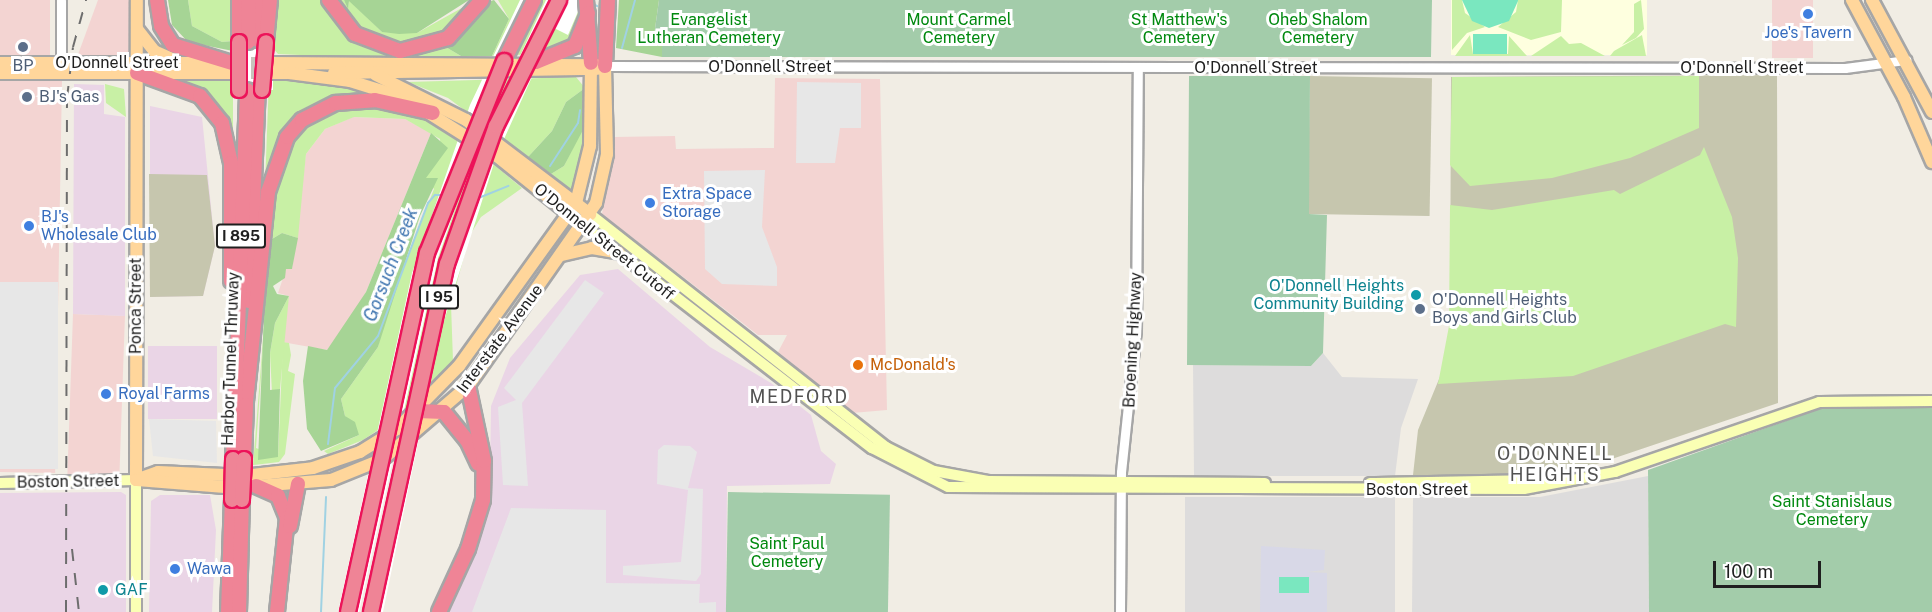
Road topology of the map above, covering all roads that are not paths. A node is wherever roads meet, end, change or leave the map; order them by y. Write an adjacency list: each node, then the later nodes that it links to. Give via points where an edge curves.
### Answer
1 (61, 0): 29 (street)
2 (137, 0): 18 (main road, Ponca Street)
3 (157, 0): 26 (highway, via 161,26 173,45)
4 (239, 0): 19 (highway)
5 (249, 0): 19 (highway)
6 (259, 0): 19 (highway)
7 (270, 0): 19 (highway)
8 (329, 0): 9 (highway, via 355,34 400,51 437,44 471,15)
9 (482, 0)
10 (534, 0): 67 (highway, I 95, bridge, via 460,158 427,253)
11 (559, 0): 68 (highway, I 95, bridge, via 496,126 447,264)
12 (608, 0): 27 (highway)
13 (1852, 0): 17 (main road)
14 (1860, 0): 17 (main road)
15 (1872, 0): 20 (main road)
16 (587, 6): 22 (highway, via 575,46); 31 (highway)
17 (1864, 19): 25 (main road)
18 (137, 29): 24 (main road, via 154,51); 30 (main road, Ponca Street)
19 (253, 42): 35 (highway, bridge); 35 (highway, bridge)
20 (1906, 60): 25 (street, O'Donnell Street); 36 (main road)
21 (348, 62): 22 (main road, O'Donnell Street); 33 (main road, O'Donnell Street, via 270,68); 34 (main road, O'Donnell Street Cutoff)
22 (536, 62): 31 (main road, O'Donnell Street)
23 (0, 63): 29 (main road, O'Donnell Street)
24 (189, 63): 26 (main road, O'Donnell Street); 30 (main road, O'Donnell Street)
25 (1888, 65): 28 (street, O'Donnell Street); 38 (main road)
26 (233, 66): 30 (main road, O'Donnell Street)
27 (605, 66): 28 (street, O'Donnell Street); 31 (main road, O'Donnell Street); 40 (main road, Interstate Avenue, via 607,154)
28 (1138, 67): 59 (street, Broening Highway, via 1135,364)
29 (61, 68): 30 (main road, O'Donnell Street); 32 (main road, O'Donnell Street)
30 (137, 68): 44 (highway, via 200,96 225,131 231,163); 54 (main road, Ponca Street)
31 (591, 68): 34 (main road, O'Donnell Street); 39 (main road, Interstate Avenue, via 590,146)
32 (0, 73)
33 (289, 73): 34 (main road, O'Donnell Street); 37 (main road, O'Donnell Street Cutoff, via 380,88)
34 (371, 73): 39 (main road, O'Donnell Street Cutoff, via 466,120)
35 (251, 90): 44 (highway, Harbor Tunnel Thruway / I 895); 48 (highway, Harbor Tunnel Thruway / I 895, via 258,122)
36 (1932, 112)
37 (433, 113): 39 (main road, O'Donnell Street Cutoff); 48 (highway, via 375,100 336,103 302,120 287,137 268,192)
38 (1932, 162)
39 (573, 209): 40 (main road, O'Donnell Street Cutoff); 41 (main road, O'Donnell Street Cutoff); 49 (main road, Interstate Avenue, via 459,366)
40 (590, 214): 41 (main road, Interstate Avenue); 52 (main road, O'Donnell Street Cutoff)
41 (583, 225): 42 (main road, O'Donnell Street Cutoff); 43 (main road, Interstate Avenue)
42 (619, 253): 43 (main road, via 592,248); 52 (main road, O'Donnell Street Cutoff)
43 (562, 255): 45 (main road, Interstate Avenue)
44 (235, 382): 53 (highway, Harbor Tunnel Thruway / I 895)
45 (468, 386): 50 (main road, Interstate Avenue); 60 (highway)
46 (1932, 394): 51 (main road, Boston Street, via 1819,397)
47 (1932, 401): 51 (main road, Boston Street, via 1819,402)
48 (245, 411): 53 (highway, Harbor Tunnel Thruway / I 895)
49 (417, 411): 50 (highway); 56 (main road, Interstate Avenue, via 376,443 343,459)
50 (444, 412): 58 (main road, Interstate Avenue, via 383,459 343,477); 60 (highway, via 467,440)
51 (1694, 442): 59 (main road, Boston Street, via 1597,477 1524,489)
52 (895, 458): 59 (main road, Boston Street, via 961,478)
53 (239, 459): 61 (highway, Harbor Tunnel Thruway / I 895, bridge)
54 (136, 480): 55 (main road); 57 (main road, Boston Street); 63 (main road, Ponca Street)
55 (225, 481)
56 (253, 482): 58 (main road, Interstate Avenue); 62 (highway, via 271,491 282,503)
57 (0, 483)
58 (298, 484): 62 (highway)
59 (1121, 486): 70 (street, Broening Highway)
60 (484, 489): 69 (highway, via 473,538)
61 (237, 500): 64 (highway, Harbor Tunnel Thruway / I 895); 65 (highway, Harbor Tunnel Thruway / I 895)
62 (286, 539): 66 (highway)
63 (136, 612)
64 (228, 612)
65 (239, 612)
66 (277, 612)
67 (348, 612)
68 (371, 612)
69 (439, 612)
70 (1120, 612)

